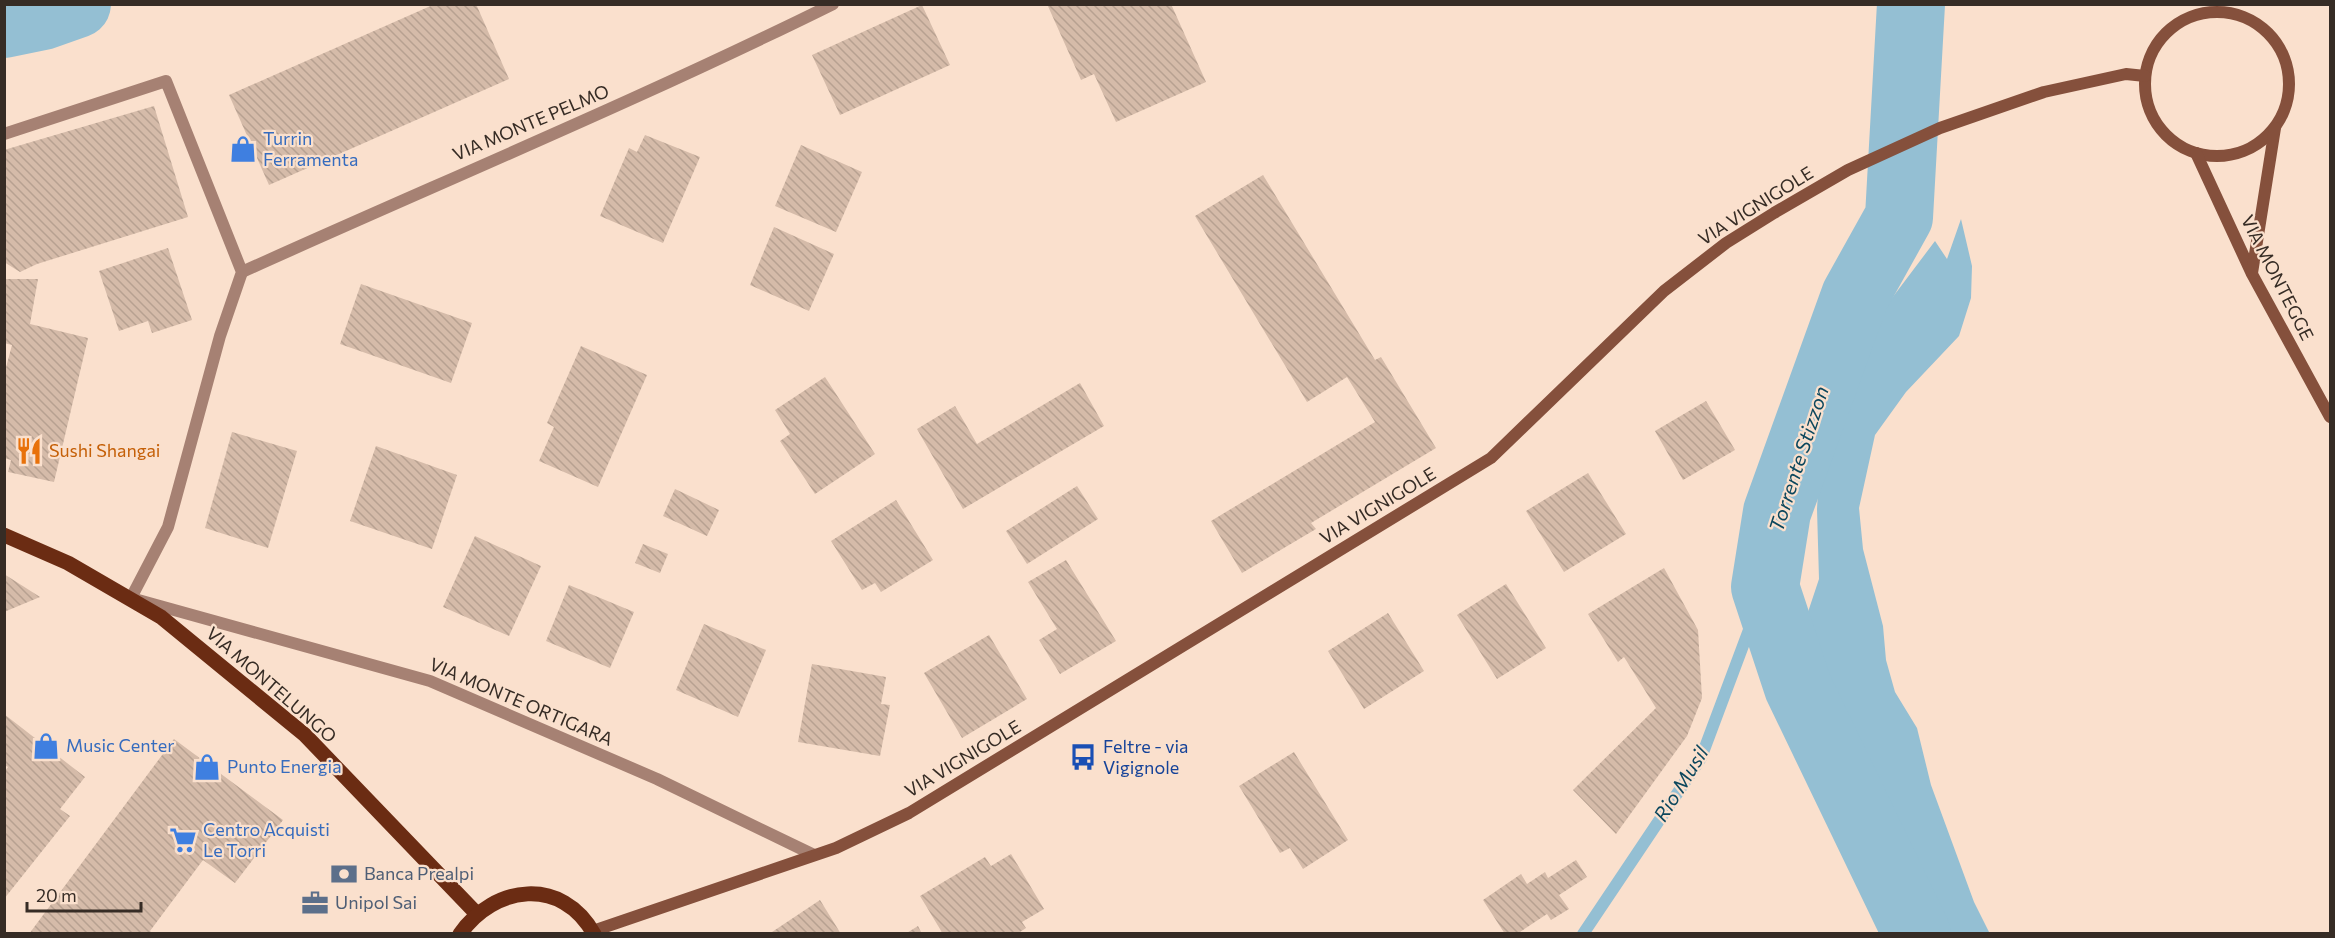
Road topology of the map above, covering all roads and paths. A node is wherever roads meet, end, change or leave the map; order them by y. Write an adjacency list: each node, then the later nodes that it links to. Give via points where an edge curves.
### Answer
1 (833, 4): 7 (street, VIA MONTE PELMO, via 708,66)
2 (2228, 8): 3 (street, via 2182,21 2164,34 2151,54); 4 (street, via 2271,35 2284,57 2289,81 2286,106)
3 (2145, 76): 6 (street, via 2147,101 2157,124 2174,142); 12 (street, VIA VIGNIGOLE, via 2126,74 2044,92 1941,128 1895,148 1774,213 1725,243 1664,291 1491,458 909,813)
4 (2275, 128): 6 (street, via 2259,143 2239,153); 8 (street, VIA MONTEGGE)
5 (4, 134): 7 (street, via 166,81)
6 (2196, 153): 8 (street, VIA MONTEGGE)
7 (242, 272): 11 (street, via 220,336 168,527)
8 (2252, 274): 9 (street, VIA MONTEGGE)
9 (2331, 417)
10 (4, 535): 11 (main road, VIA MONTELUNGO, via 68,563)
11 (131, 598): 12 (street, VIA MONTE ORTIGARA, via 430,681 657,779); 13 (main road, VIA MONTELUNGO, via 161,617 305,735)
12 (814, 855): 14 (street, VIA VIGNIGOLE)
13 (476, 913): 14 (main road, via 494,900 538,894 560,901 579,914); 15 (main road)
14 (594, 932)
15 (459, 933)

